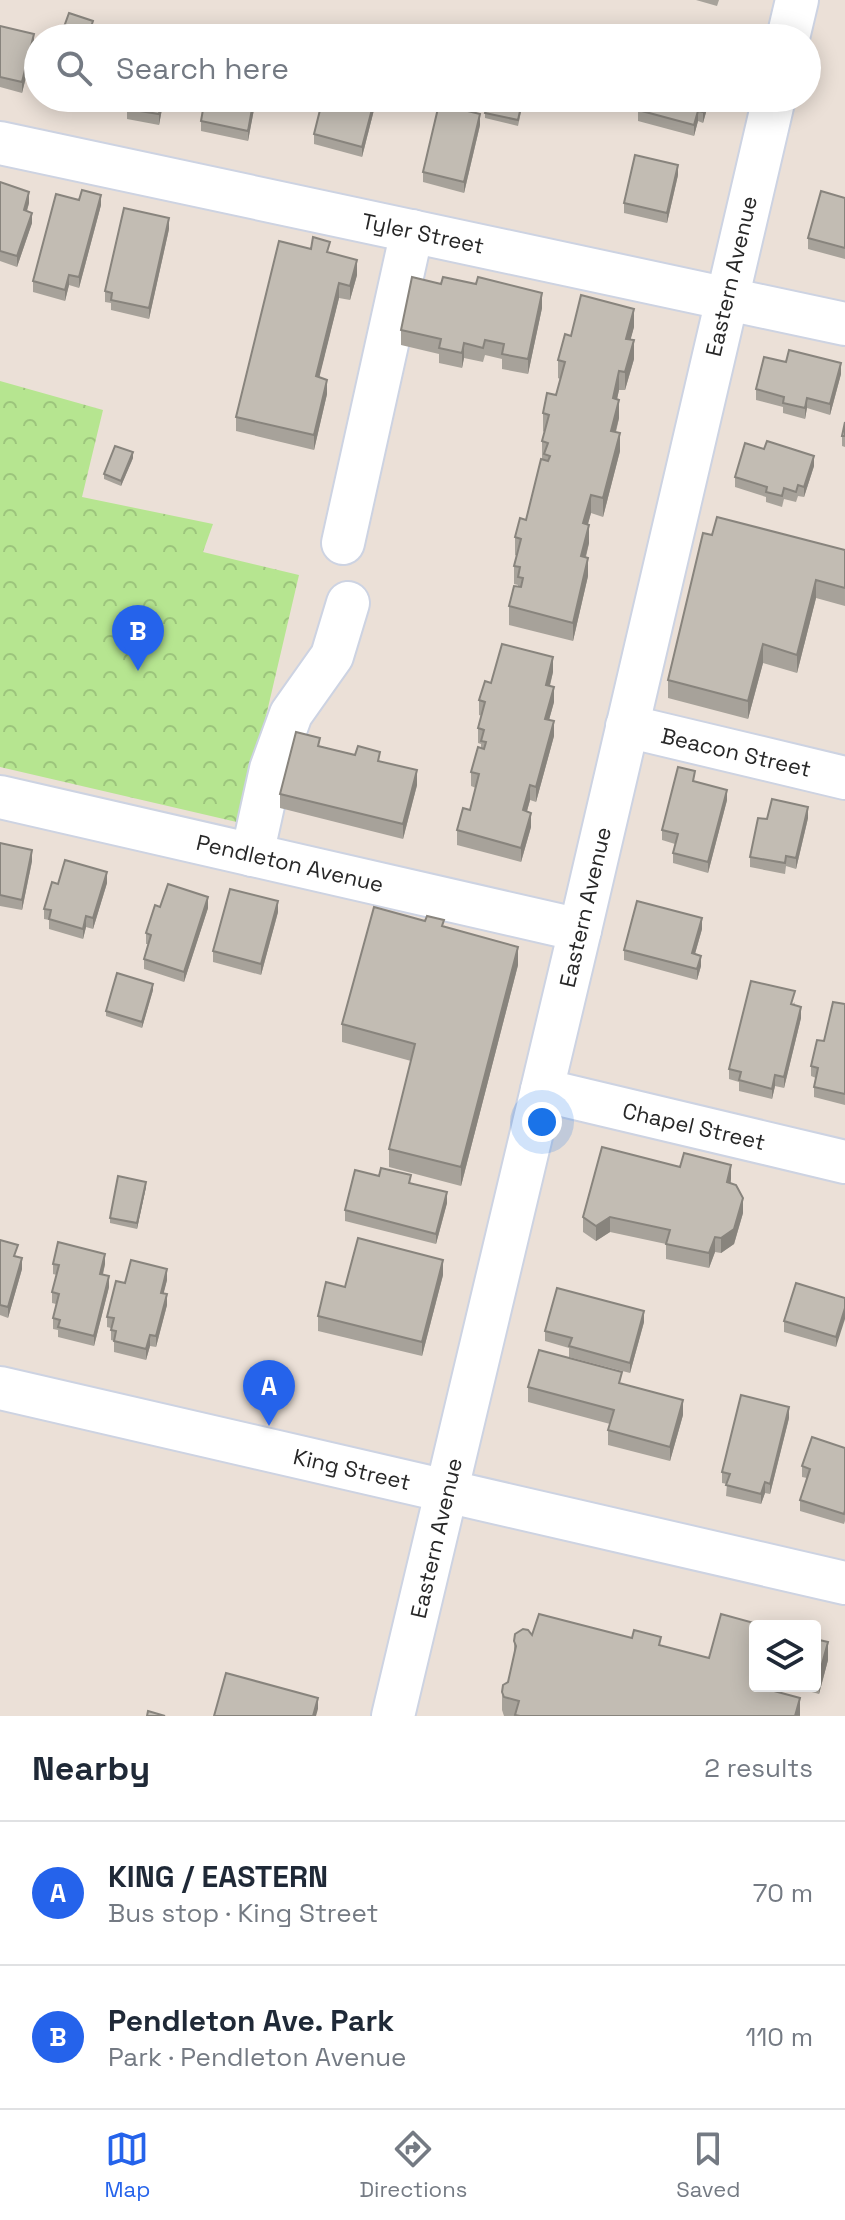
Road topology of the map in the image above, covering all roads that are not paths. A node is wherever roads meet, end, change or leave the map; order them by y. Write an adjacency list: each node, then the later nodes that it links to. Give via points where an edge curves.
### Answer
1 (797, 0): 2 (street)
2 (791, 24)
3 (771, 112): 6 (street, Eastern Avenue)
4 (0, 143): 5 (street, Tyler Street)
5 (412, 231): 6 (street, Tyler Street); 8 (street)
6 (726, 298): 7 (street, Tyler Street); 10 (street, Eastern Avenue)
7 (845, 324)
8 (343, 543)
9 (348, 603): 13 (street, via 332,656 291,714 271,769)
10 (627, 726): 11 (street, Beacon Street); 14 (street, Eastern Avenue)
11 (845, 778)
12 (0, 797): 13 (street, Pendleton Avenue)
13 (252, 855): 14 (street, Pendleton Avenue)
14 (580, 930): 15 (street, Eastern Avenue)
15 (542, 1090): 16 (street, Chapel Street); 18 (street, Eastern Avenue)
16 (845, 1162)
17 (0, 1388): 18 (street, King Street)
18 (447, 1491): 19 (street, King Street); 20 (street, Eastern Avenue)
19 (845, 1583)
20 (393, 1716)

